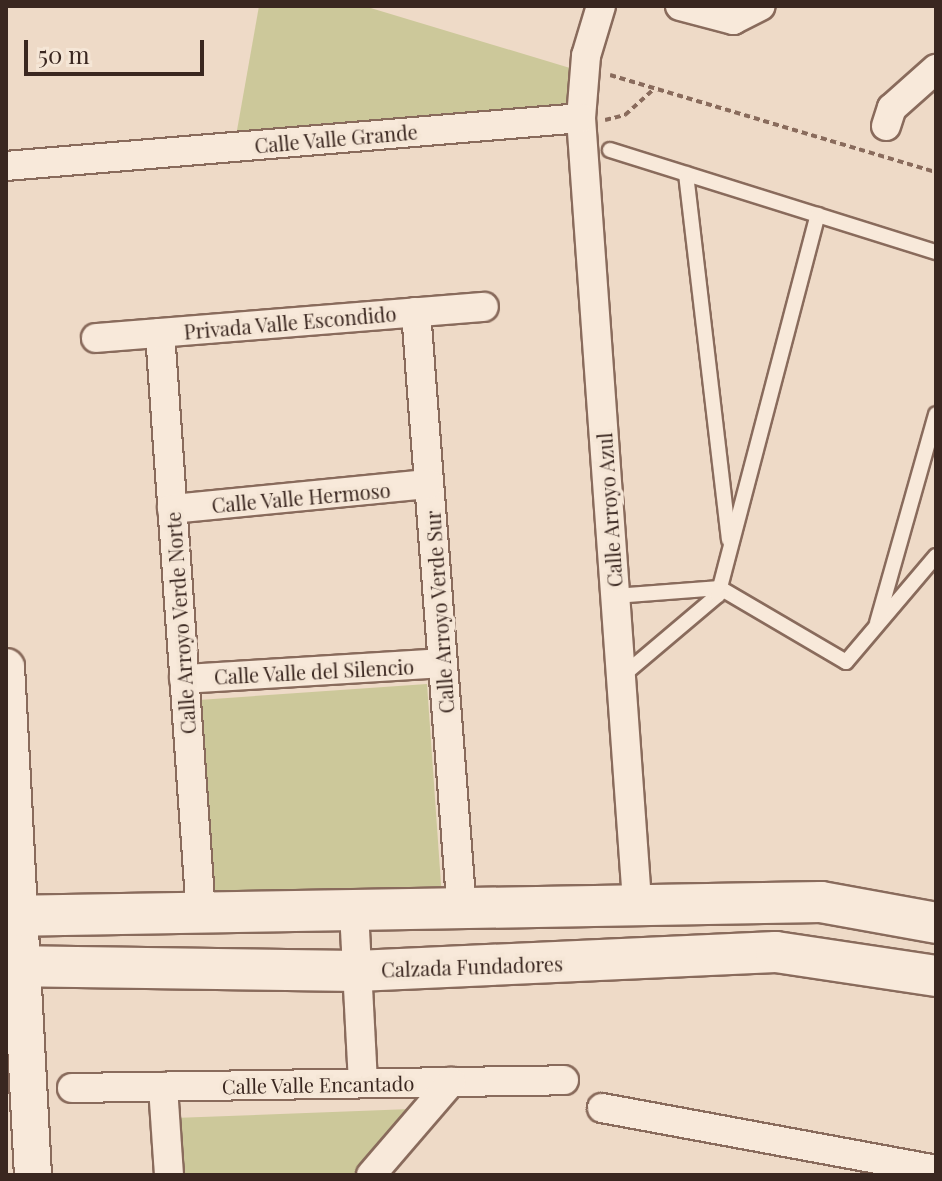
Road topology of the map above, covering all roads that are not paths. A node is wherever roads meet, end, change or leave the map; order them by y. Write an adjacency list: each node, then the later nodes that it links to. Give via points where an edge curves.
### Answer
1 (601, 6): 6 (street, Calle Arroyo Azul, via 584,67)
2 (680, 6): 4 (street)
3 (761, 6): 4 (street)
4 (731, 13)
5 (929, 83): 7 (street, via 892,108)
6 (581, 118): 9 (street, Calle Valle Grande); 23 (street, Calle Arroyo Azul)
7 (886, 126)
8 (610, 150): 10 (lane)
9 (6, 166)
10 (686, 174): 11 (lane); 20 (lane)
11 (818, 215): 12 (lane); 20 (lane)
12 (936, 252)
13 (484, 307): 14 (street, Privada Valle Escondido)
14 (416, 312): 15 (street, Privada Valle Escondido); 18 (street, Calle Arroyo Verde Sur)
15 (160, 333): 16 (street, Privada Valle Escondido); 19 (street, Calle Arroyo Verde Norte)
16 (96, 338)
17 (936, 414): 24 (lane)
18 (429, 484): 19 (street, Calle Valle Hermoso); 25 (street, Calle Arroyo Verde Sur)
19 (172, 509): 28 (street, Calle Arroyo Verde Norte)
20 (730, 549): 22 (lane)
21 (936, 556): 24 (lane)
22 (720, 588): 23 (lane); 24 (lane, via 846,662); 27 (lane)
23 (615, 596): 27 (street, Calle Arroyo Azul)
24 (876, 627)
25 (443, 663): 28 (street, Calle Valle del Silencio); 32 (street, Calle Arroyo Verde Sur)
26 (6, 667): 34 (street)
27 (621, 678): 29 (street, Calle Arroyo Azul)
28 (184, 679): 33 (street, Calle Arroyo Verde Norte)
29 (637, 902): 30 (main road); 35 (main road, via 821,902)
30 (597, 904): 32 (main road); 36 (main road)
31 (354, 911): 32 (main road); 33 (main road); 38 (street)
32 (462, 912)
33 (201, 913): 34 (main road)
34 (12, 916): 37 (street)
35 (936, 923)
36 (600, 961): 38 (main road, Calzada Fundadores); 39 (main road, Calzada Fundadores, via 776,952)
37 (14, 966): 38 (main road, Calzada Fundadores); 46 (street)
38 (357, 971): 42 (street)
39 (936, 976)
40 (564, 1080): 41 (street, Calle Valle Encantado)
41 (451, 1082): 42 (street, Calle Valle Encantado); 50 (street)
42 (363, 1083): 43 (street, Calle Valle Encantado)
43 (163, 1087): 44 (street, Calle Valle Encantado); 49 (street)
44 (72, 1088)
45 (602, 1108): 47 (street)
46 (19, 1136): 48 (street)
47 (936, 1170)
48 (33, 1175)
49 (169, 1175)
50 (371, 1175)

